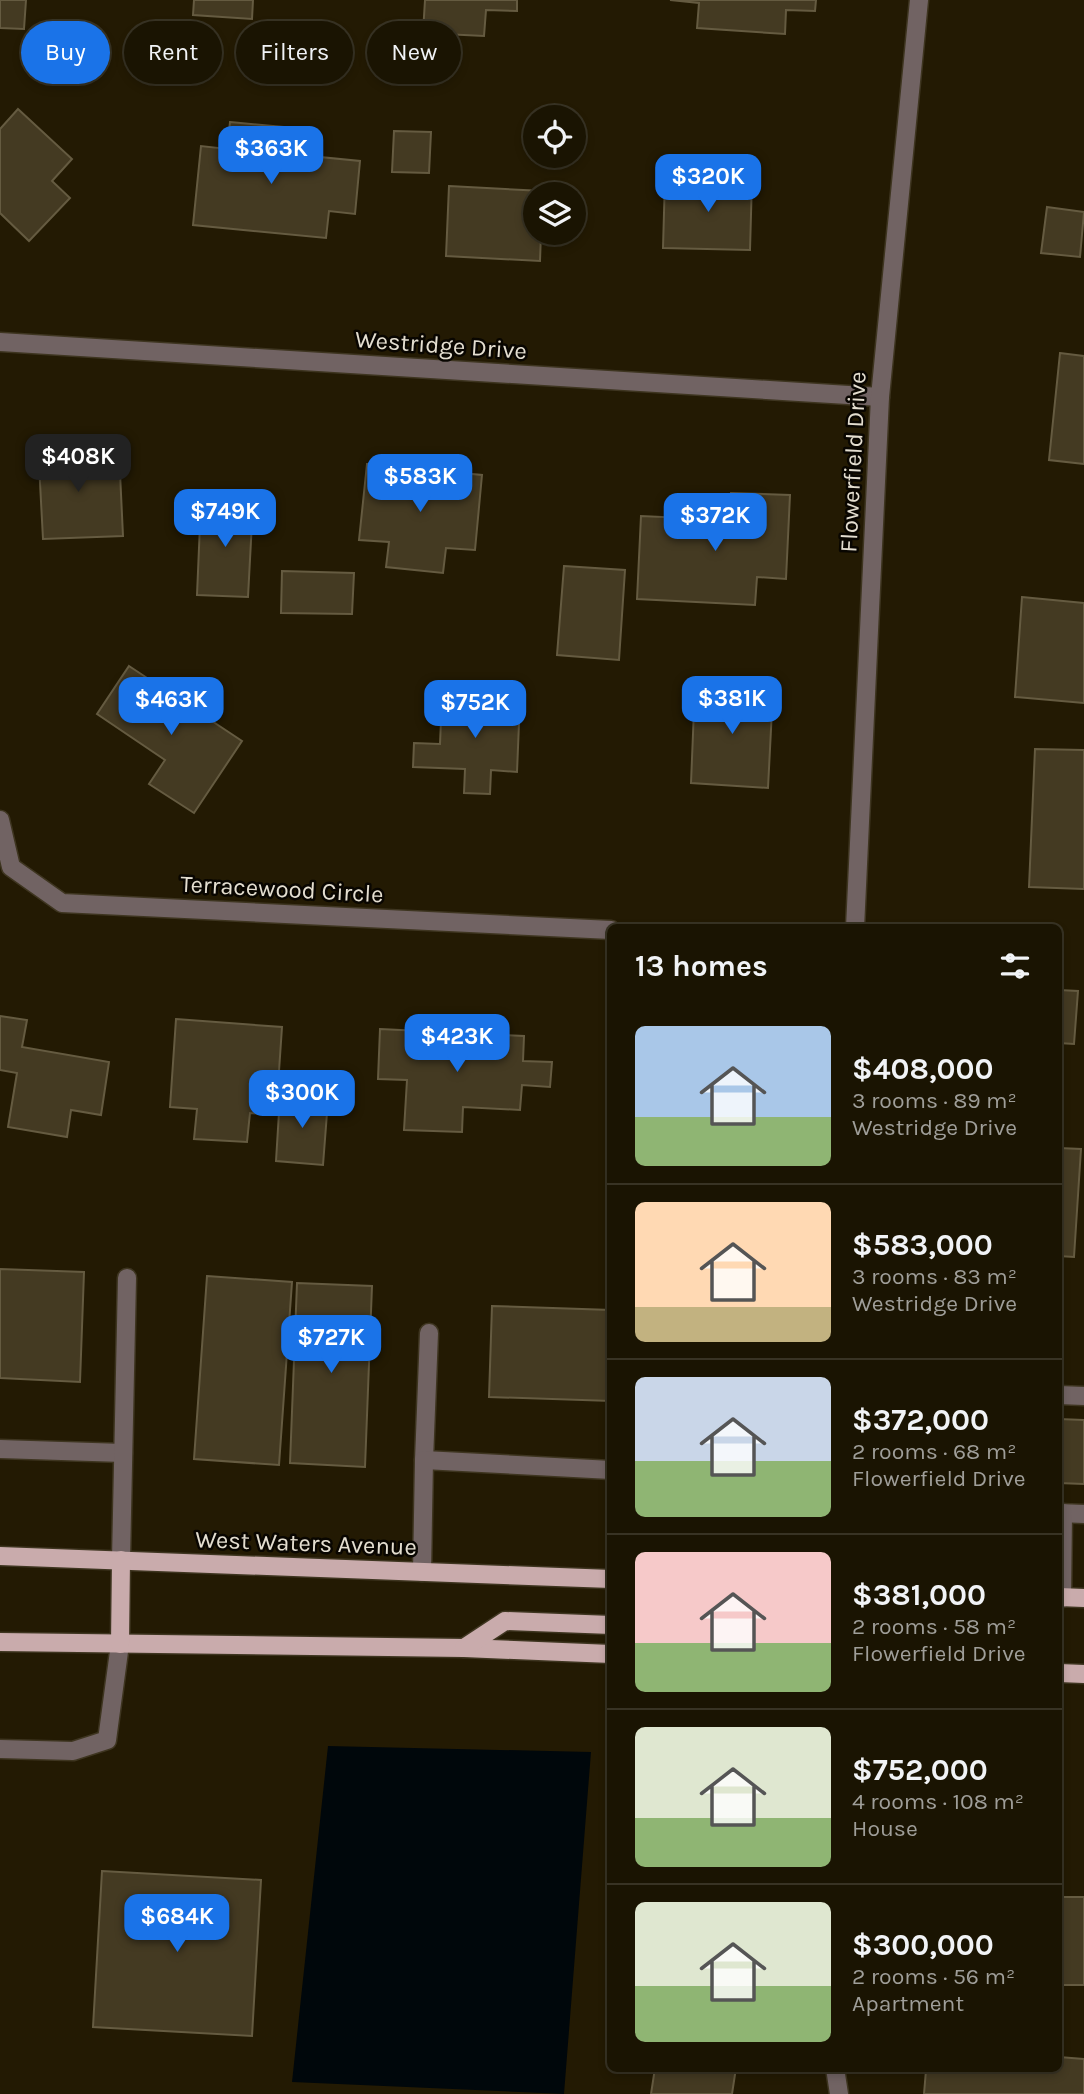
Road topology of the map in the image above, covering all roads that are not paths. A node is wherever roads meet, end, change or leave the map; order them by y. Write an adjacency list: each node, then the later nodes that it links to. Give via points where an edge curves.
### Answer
1 (919, 0): 3 (street, Flowerfield Drive)
2 (0, 342): 3 (street, Westridge Drive)
3 (880, 397): 5 (street, Flowerfield Drive)
4 (0, 820): 6 (street, Terracewood Circle, via 11,867 62,903)
5 (855, 924)
6 (607, 930)
7 (127, 1278): 12 (street)
8 (429, 1333): 13 (street)
9 (1062, 1395): 10 (street)
10 (1084, 1396)
11 (0, 1449): 12 (street)
12 (123, 1453): 18 (street)
13 (424, 1460): 14 (street); 19 (street)
14 (607, 1470)
15 (1062, 1513): 16 (street)
16 (1084, 1514)
17 (0, 1556): 18 (main road, West Waters Avenue)
18 (121, 1560): 19 (main road, West Waters Avenue); 25 (main road)
19 (422, 1572): 20 (main road, West Waters Avenue)
20 (607, 1579)
21 (1062, 1598): 22 (main road)
22 (1084, 1598)
23 (607, 1625): 26 (main road, via 505,1621)
24 (0, 1642): 25 (main road)
25 (120, 1644): 26 (main road); 30 (street, via 107,1740 73,1751)
26 (464, 1648): 27 (main road)
27 (607, 1654)
28 (1062, 1673): 29 (main road)
29 (1084, 1674)
30 (0, 1749)
31 (836, 2072): 32 (street)
32 (839, 2094)

